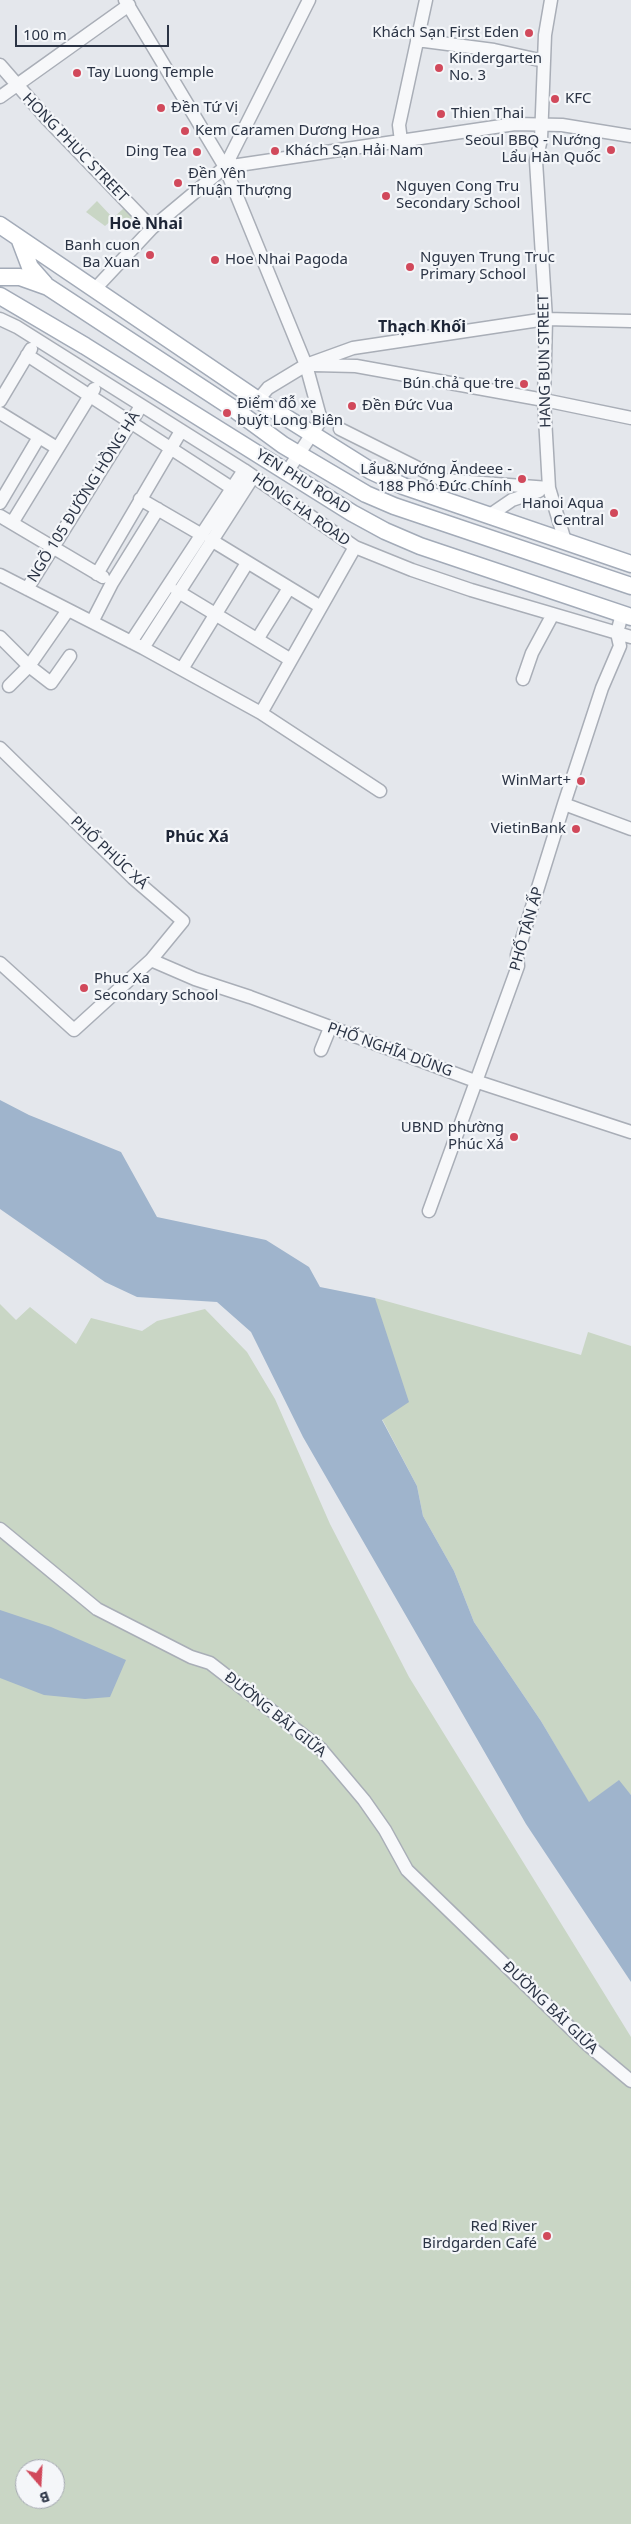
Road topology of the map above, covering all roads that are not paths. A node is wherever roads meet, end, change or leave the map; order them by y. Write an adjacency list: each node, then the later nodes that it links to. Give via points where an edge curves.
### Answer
1 (309, 0): 13 (street)
2 (426, 0): 5 (street)
3 (551, 0): 6 (street, HANG BUN STREET)
4 (127, 3): 8 (street); 13 (street)
5 (417, 40): 6 (street, via 494,50); 12 (street, via 399,125)
6 (544, 61): 10 (street, HANG BUN STREET)
7 (0, 65): 8 (street, HONG PHUC STREET)
8 (16, 86): 9 (street); 15 (street, HONG PHUC STREET)
9 (0, 98)
10 (542, 124): 11 (street); 12 (street, via 515,124); 22 (street, HANG BUN STREET, via 536,161)
11 (631, 136)
12 (401, 141): 13 (street)
13 (225, 167): 15 (street); 27 (street)
14 (0, 224): 16 (main road)
15 (152, 228): 19 (street)
16 (20, 238): 18 (main road, YEN PHU ROAD, via 30,267); 19 (main road)
17 (0, 277): 18 (main road, YEN PHU ROAD, via 20,277)
18 (48, 287): 44 (main road, YEN PHU ROAD)
19 (94, 290): 31 (main road)
20 (0, 296): 45 (main road, YEN PHU ROAD)
21 (0, 319): 24 (street, HONG HA ROAD)
22 (546, 319): 23 (street); 25 (street); 32 (street, HANG BUN STREET)
23 (631, 321)
24 (36, 340): 26 (street); 29 (street, HONG HA ROAD)
25 (353, 348): 27 (street); 28 (street, via 350,354)
26 (27, 355): 30 (street, HONG HA ROAD); 33 (street)
27 (306, 364): 28 (street); 31 (street, via 269,387); 40 (street, via 321,420)
28 (356, 366): 32 (street)
29 (99, 380): 30 (street); 34 (street, HONG HA ROAD)
30 (89, 396): 37 (street, HONG HA ROAD); 43 (street)
31 (258, 400): 40 (main road)
32 (544, 400): 36 (street); 47 (street, HANG BUN STREET)
33 (0, 402)
34 (141, 406): 37 (street, NGÕ 105 ĐƯỜNG HỒNG HÀ); 39 (street, HONG HA ROAD)
35 (0, 413): 41 (street)
36 (631, 418)
37 (130, 422): 42 (street, HONG HA ROAD); 57 (street, NGÕ 105 ĐƯỜNG HỒNG HÀ)
38 (340, 428): 47 (street, via 442,480)
39 (181, 431): 42 (street); 46 (street, HONG HA ROAD)
40 (312, 434): 44 (street); 52 (main road, via 387,479)
41 (39, 437): 43 (street); 50 (street)
42 (170, 447): 48 (street, HONG HA ROAD); 49 (street)
43 (57, 448): 54 (street)
44 (299, 455): 45 (street); 64 (main road, YEN PHU ROAD, via 366,494 394,506)
45 (287, 472): 72 (main road, YEN PHU ROAD, via 386,531 420,546)
46 (248, 473): 48 (street); 58 (street, HONG HA ROAD)
47 (549, 488): 52 (street, via 520,496); 56 (street, HANG BUN STREET)
48 (237, 491): 55 (street)
49 (140, 499): 51 (street); 61 (street)
50 (0, 503)
51 (158, 509): 55 (street); 63 (street)
52 (490, 515): 56 (main road)
53 (0, 516): 54 (street)
54 (12, 523): 57 (street)
55 (206, 538): 59 (street); 67 (street); 78 (street)
56 (565, 541): 60 (main road)
57 (53, 546): 61 (street); 66 (street, NGÕ 105 ĐƯỜNG HỒNG HÀ)
58 (355, 548): 68 (street); 70 (street, HONG HA ROAD, via 412,570)
59 (247, 563): 65 (street); 71 (street)
60 (631, 564)
61 (97, 574): 63 (street)
62 (0, 575): 66 (street)
63 (112, 583): 73 (street)
64 (631, 586)
65 (289, 588): 68 (street); 76 (street)
66 (27, 589): 69 (street)
67 (178, 592): 71 (street); 78 (street)
68 (321, 607): 81 (street)
69 (68, 610): 73 (street); 82 (street)
70 (553, 614): 74 (street, HONG HA ROAD); 84 (street, via 532,653)
71 (216, 615): 76 (street); 83 (street)
72 (627, 615): 74 (street)
73 (92, 622): 78 (street)
74 (617, 633): 77 (street, HONG HA ROAD); 79 (street)
75 (0, 637): 82 (street)
76 (258, 638): 81 (street)
77 (631, 638): 79 (street)
78 (137, 645): 83 (street)
79 (620, 646): 89 (street, PHỐ TÂN ẤP, via 602,688)
80 (70, 656): 82 (street, via 50,683)
81 (291, 660): 86 (street)
82 (29, 666): 85 (street)
83 (182, 669): 86 (street)
84 (523, 679)
85 (10, 686)
86 (261, 713): 88 (street)
87 (0, 748): 91 (street, PHỐ PHÚC XÁ, via 132,878 183,921)
88 (380, 791)
89 (564, 804): 90 (street); 95 (street, PHỐ TÂN ẤP, via 517,955 518,966)
90 (631, 829)
91 (152, 960): 92 (street, via 74,1030); 93 (street, PHỐ NGHĨA DŨNG)
92 (0, 963)
93 (330, 1028): 94 (street); 95 (street, PHỐ NGHĨA DŨNG)
94 (321, 1050)
95 (475, 1081): 96 (street, PHỐ NGHĨA DŨNG); 97 (street, PHỐ TÂN ẤP)
96 (631, 1132)
97 (429, 1211)
98 (0, 1529): 99 (street, ĐƯỜNG BÃI GIỮA, via 97,1609 191,1657 210,1663 321,1749 364,1800 407,1870 588,2045)
99 (631, 2081)

